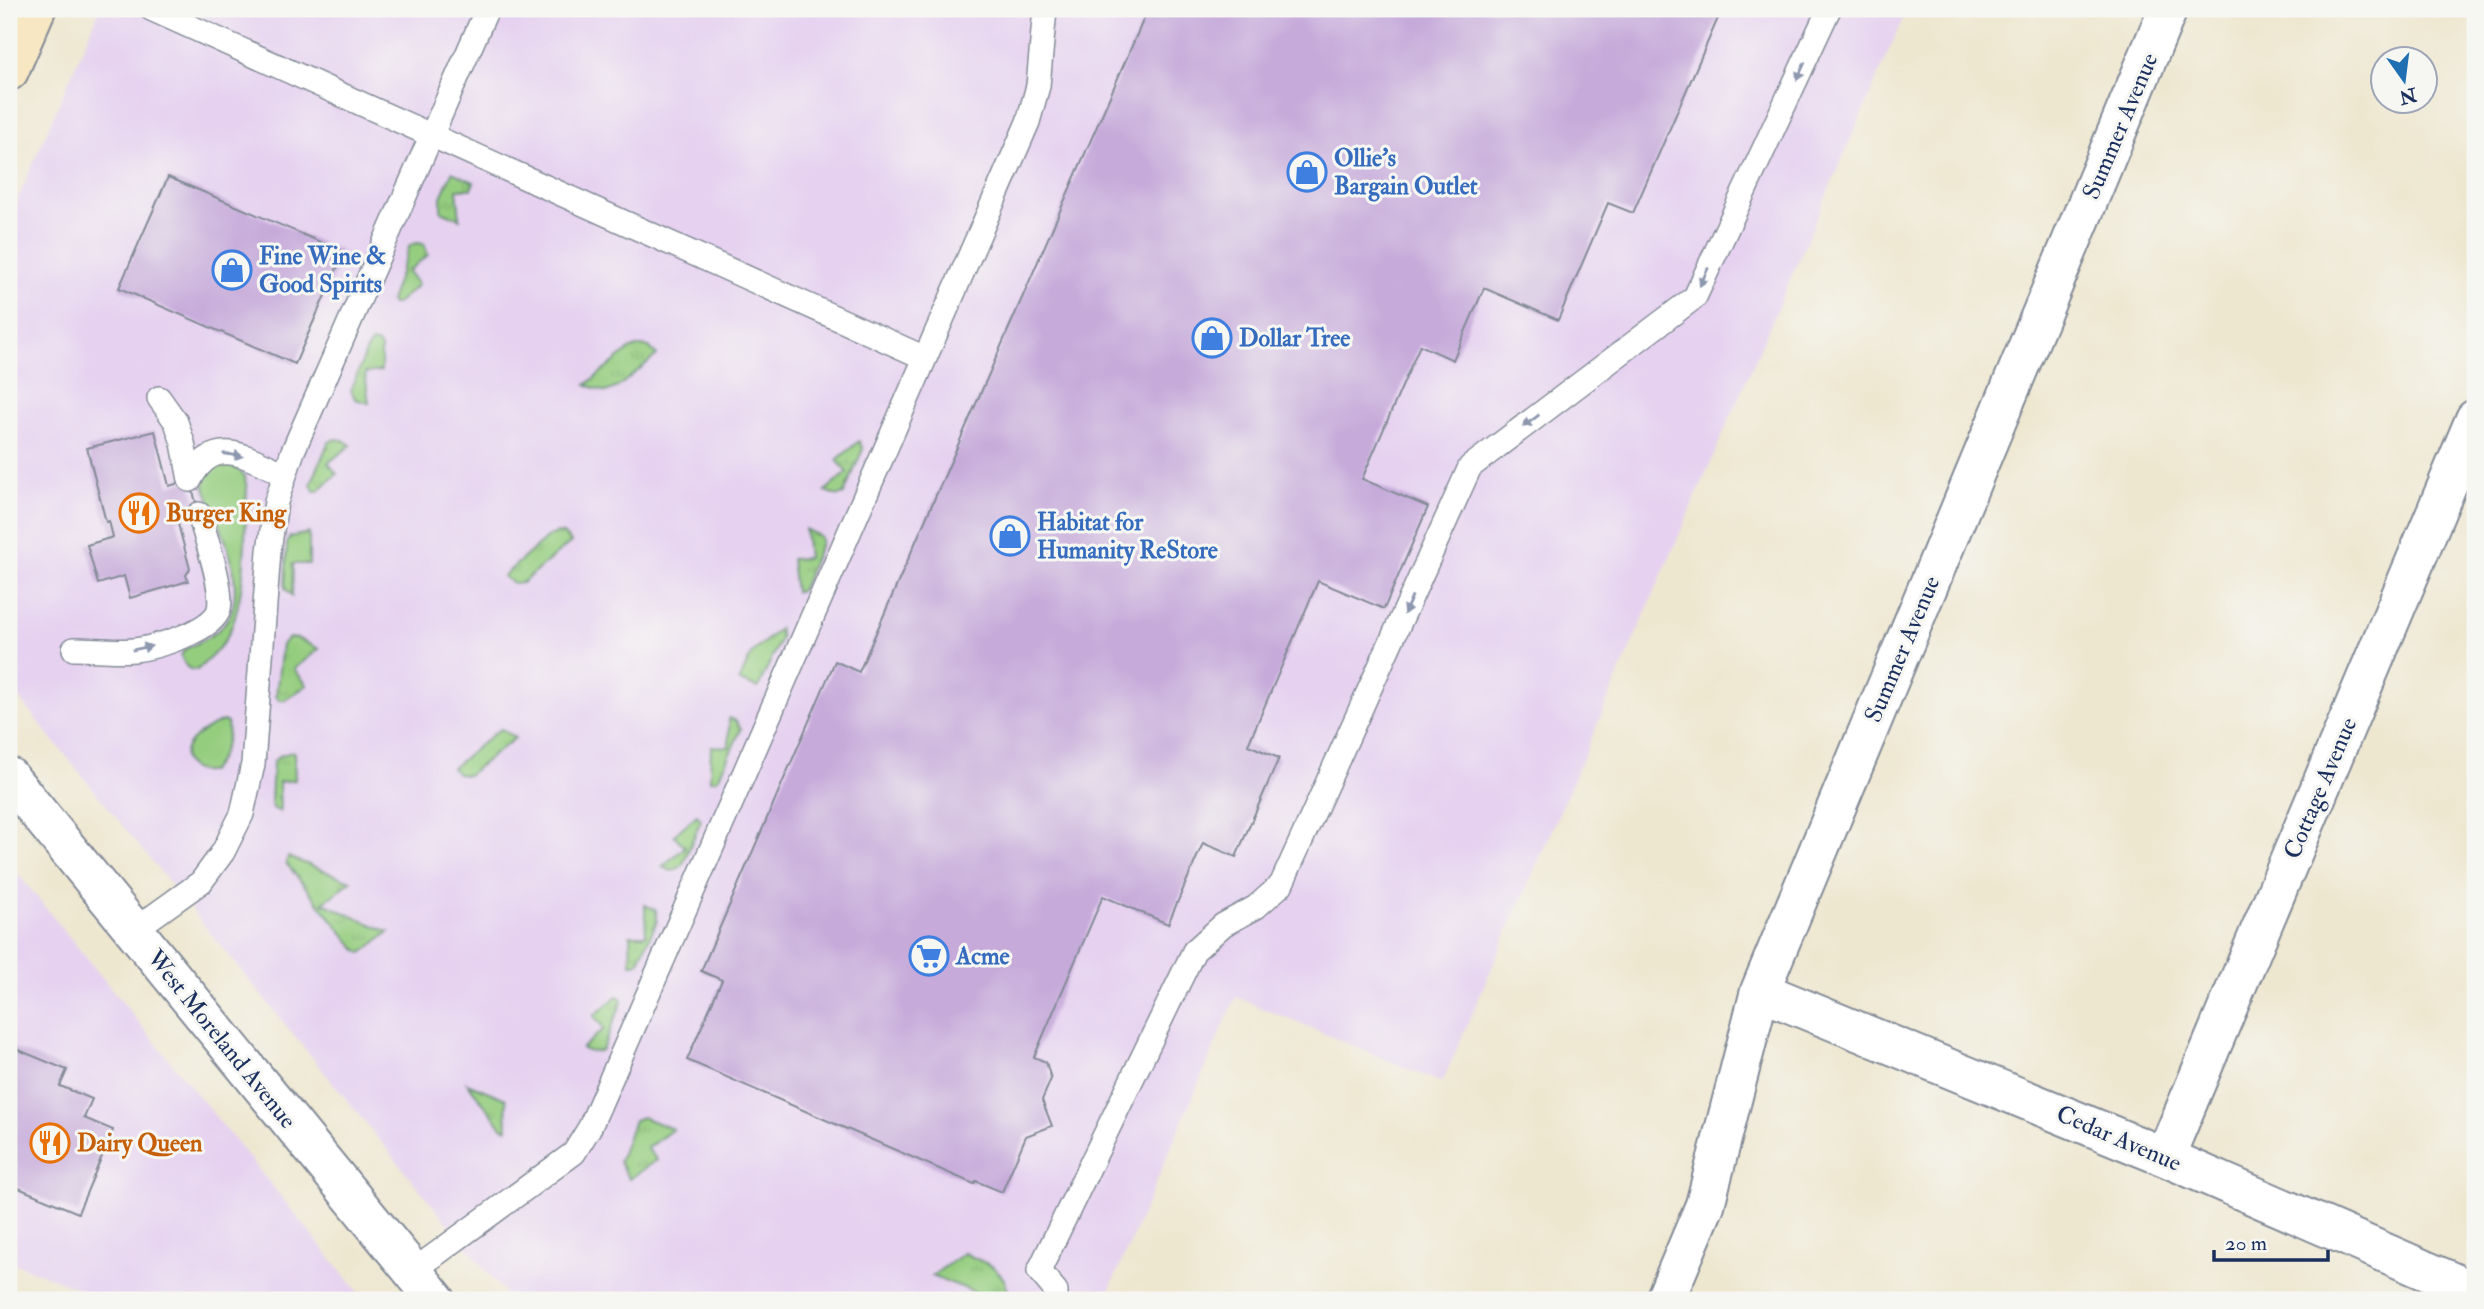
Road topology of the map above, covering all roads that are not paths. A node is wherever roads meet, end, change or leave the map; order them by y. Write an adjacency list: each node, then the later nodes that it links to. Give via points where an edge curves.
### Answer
1 (36, 9): 7 (main road)
2 (151, 9): 8 (lane)
3 (487, 9): 8 (lane)
4 (1045, 9): 9 (lane, via 1038,86 1028,122)
5 (1829, 9): 21 (lane, one-way to 21, via 1695,297 1470,467 1281,885 1194,951 1039,1271 1056,1291)
6 (2168, 9): 17 (street, Summer Avenue)
7 (9, 71)
8 (431, 136): 9 (lane); 12 (lane)
9 (925, 358): 19 (lane, via 590,1127 574,1153)
10 (159, 398): 12 (lane, one-way to 12, via 176,422 190,480 198,465 214,453 236,453)
11 (2475, 419): 18 (street, Cottage Avenue)
12 (285, 474): 16 (lane, via 269,551 253,764 242,814 223,852 201,881)
13 (199, 514): 14 (lane, one-way to 13, via 135,650 180,638 212,622 219,609 218,583)
14 (74, 649)
15 (9, 777): 16 (street, West Moreland Avenue)
16 (134, 930): 19 (street, West Moreland Avenue)
17 (1759, 991): 18 (street, Cedar Avenue); 22 (street, Summer Avenue, via 1705,1205)
18 (2165, 1157): 20 (street, Cedar Avenue)
19 (424, 1286)
20 (2475, 1292)
21 (1056, 1300)
22 (1665, 1300)

